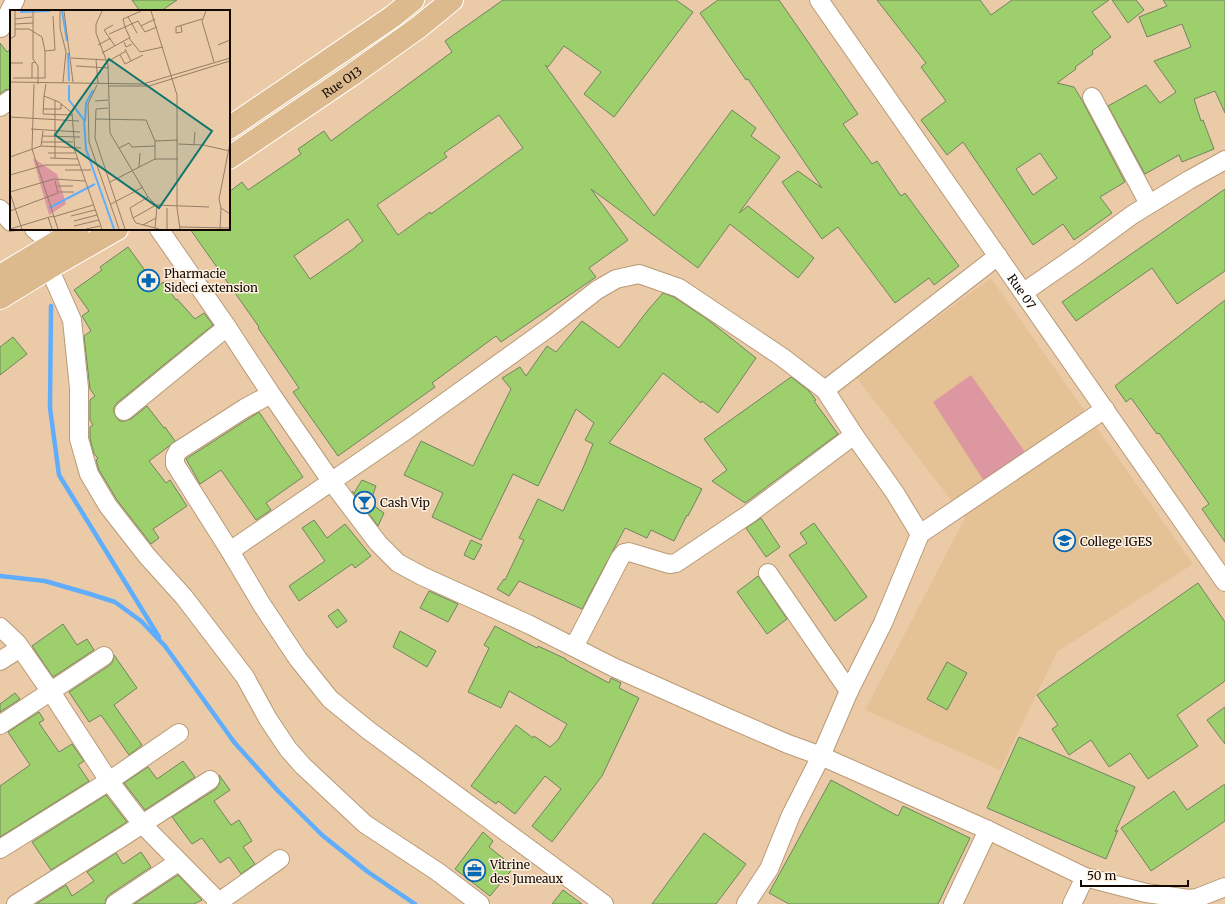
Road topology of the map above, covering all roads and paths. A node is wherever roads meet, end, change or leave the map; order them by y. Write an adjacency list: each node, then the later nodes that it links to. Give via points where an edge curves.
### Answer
1 (15, 0): 5 (street)
2 (413, 0): 11 (main road, Rue O13)
3 (452, 0): 12 (main road, Rue O13, via 353,74)
4 (819, 0): 22 (street, Rue 07)
5 (11, 10)
6 (10, 14): 7 (street)
7 (4, 30)
8 (1092, 97): 14 (street)
9 (10, 100): 10 (street)
10 (0, 107)
11 (230, 127)
12 (230, 157)
13 (1225, 160): 14 (street)
14 (1149, 204): 25 (street)
15 (0, 209): 16 (street)
16 (10, 221)
17 (35, 230): 21 (street)
18 (76, 230): 21 (main road)
19 (115, 230): 23 (main road)
20 (160, 230): 27 (street)
21 (50, 246): 24 (main road)
22 (998, 256): 25 (street, Rue 07); 28 (street)
23 (49, 268): 26 (main road); 61 (street, via 72,320 79,388 79,439 89,474 108,506 223,648 288,749 303,766 365,824 438,872)
24 (0, 276)
25 (1024, 292): 30 (street, Rue 07)
26 (0, 298)
27 (227, 326): 29 (street); 31 (street)
28 (825, 390): 32 (street); 33 (street, via 782,357 679,288 639,274 616,279 597,290 408,429)
29 (271, 394): 33 (street); 35 (street, via 178,451 175,457 174,464)
30 (1105, 409): 34 (street); 37 (street, Rue 07)
31 (124, 411)
32 (854, 435): 34 (street); 39 (street, via 749,514 676,563 669,564 629,552 624,553)
33 (331, 481): 35 (street); 39 (street, via 398,564)
34 (920, 534): 43 (street, via 883,623)
35 (230, 551): 62 (street, via 298,659 330,698 368,730)
36 (768, 573): 43 (street)
37 (1225, 582)
38 (0, 627): 40 (street)
39 (574, 647): 47 (street, via 721,715)
40 (20, 648): 42 (street); 44 (street)
41 (104, 656): 44 (street)
42 (0, 661)
43 (849, 691): 47 (street)
44 (51, 692): 45 (street); 49 (street)
45 (0, 725)
46 (179, 733): 49 (street)
47 (821, 756): 51 (street); 63 (street, via 791,815 769,869)
48 (210, 780): 50 (street)
49 (109, 781): 50 (street); 52 (street)
50 (142, 824): 54 (street); 59 (street)
51 (988, 830): 55 (street); 64 (street)
52 (0, 849)
53 (280, 860): 58 (street)
54 (178, 862): 58 (street); 60 (street)
55 (1085, 877): 57 (street, via 1146,893); 65 (street)
56 (1225, 887): 57 (street)
57 (1193, 901)
58 (219, 903)
59 (16, 904)
60 (115, 904)
61 (480, 904)
62 (604, 904)
63 (746, 904)
64 (954, 904)
65 (1072, 904)

